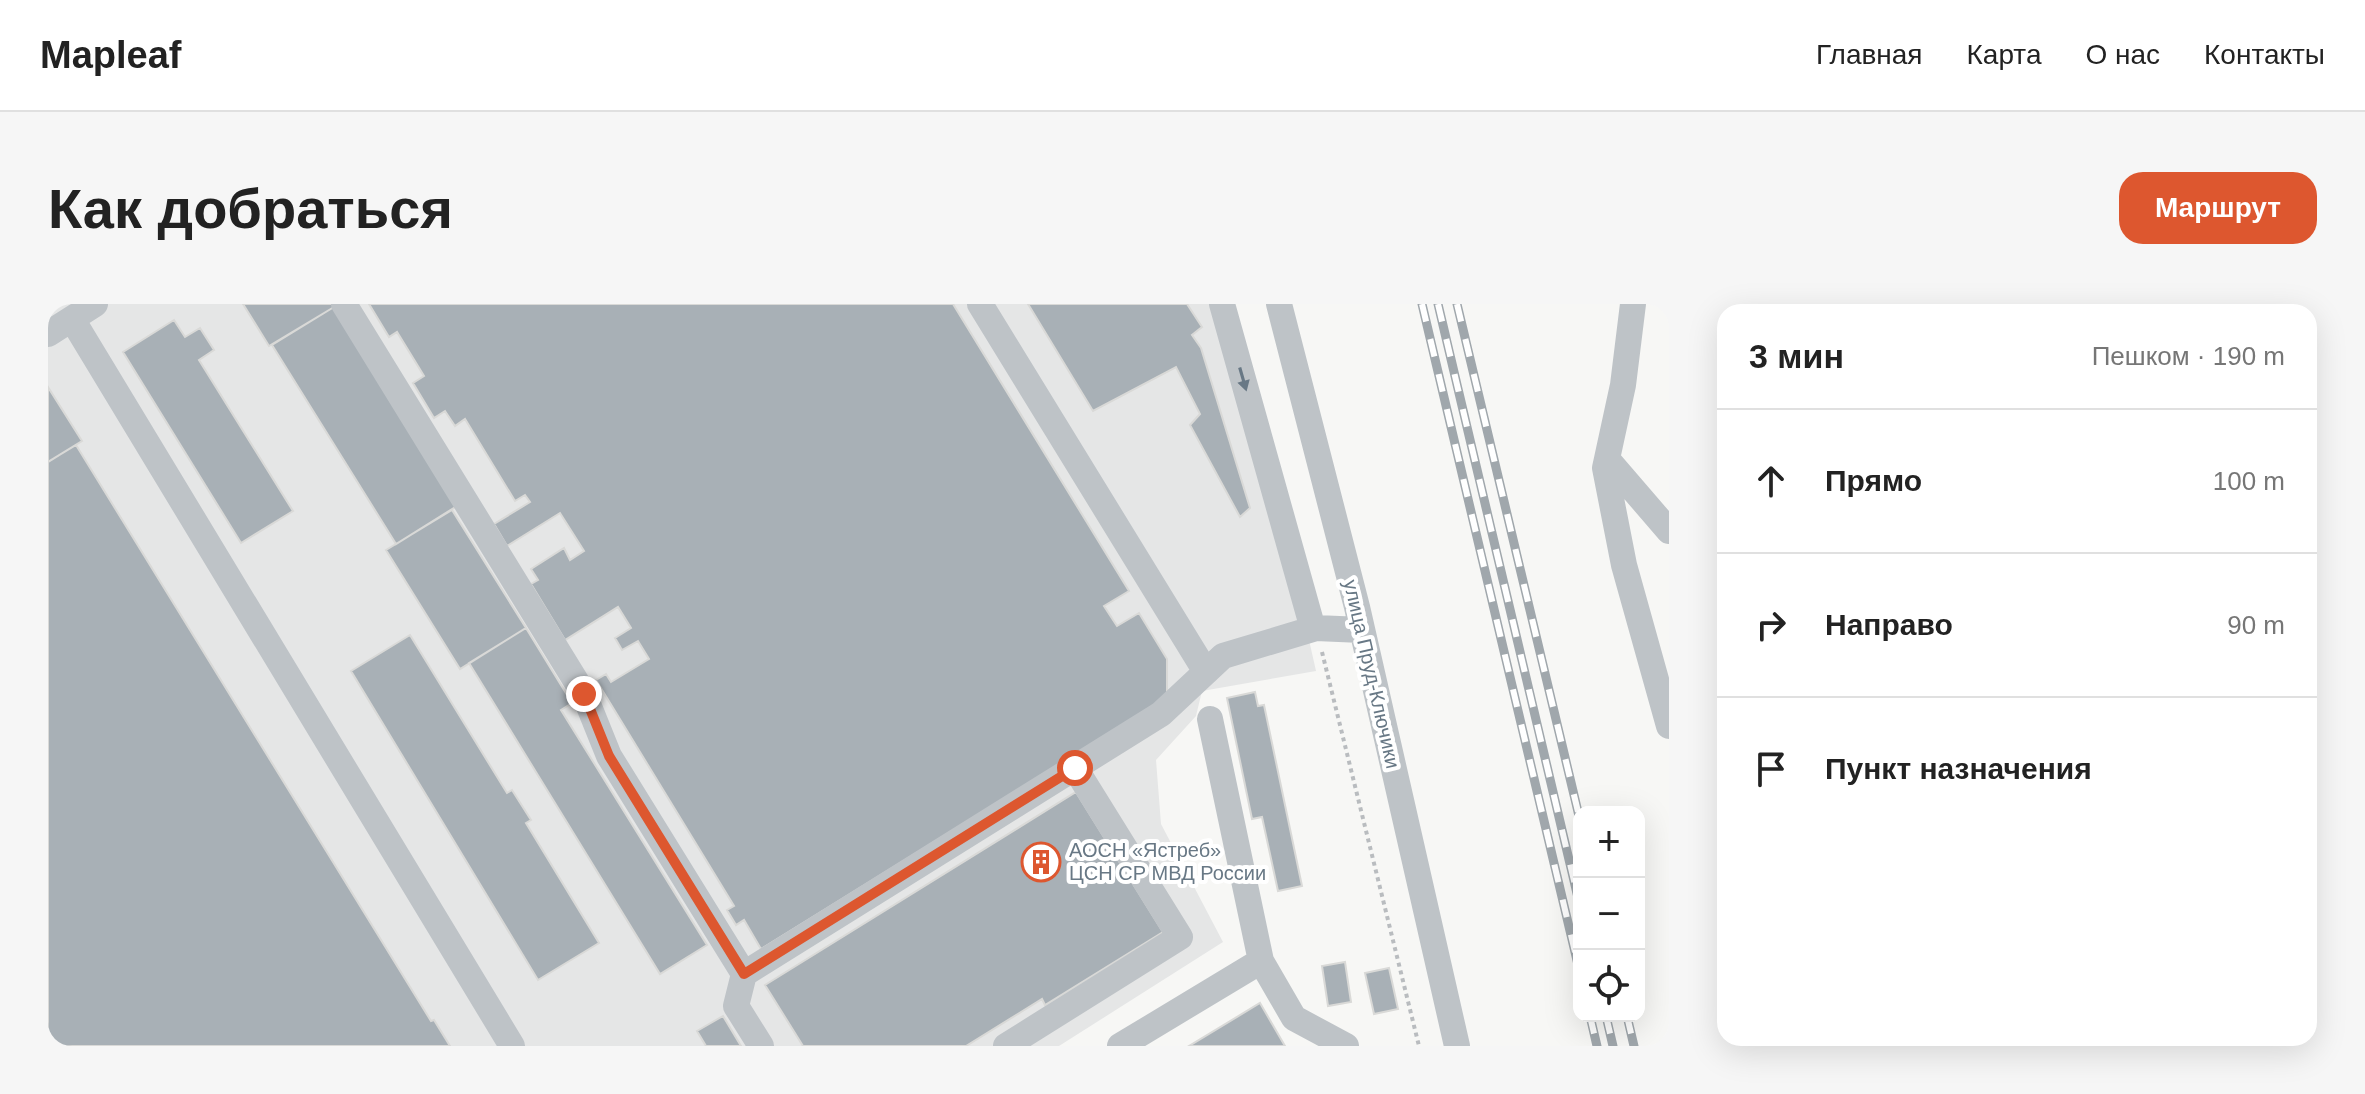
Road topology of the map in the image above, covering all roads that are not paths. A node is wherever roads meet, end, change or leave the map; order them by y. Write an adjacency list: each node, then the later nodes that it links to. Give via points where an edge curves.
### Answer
1 (95, 304): 7 (street)
2 (344, 304): 18 (street, via 584,694 609,756)
3 (980, 304): 13 (street)
4 (1222, 304): 11 (street, one-way to 11)
5 (1279, 304): 12 (street, улица Пруд-Ключики)
6 (1633, 304): 9 (street)
7 (72, 319): 8 (street); 19 (street)
8 (48, 334)
9 (1607, 459): 10 (street); 15 (street, via 1624,565)
10 (1669, 531)
11 (1314, 629): 12 (street); 13 (street, via 1223,656)
12 (1362, 630): 24 (street, улица Пруд-Ключики)
13 (1206, 672): 16 (street, via 1161,714)
14 (1210, 719): 17 (street)
15 (1669, 726)
16 (1075, 768): 18 (street); 21 (street, via 1180,937)
17 (1261, 961): 22 (street); 23 (street, via 1294,1018)
18 (744, 974): 20 (street, via 736,1006)
19 (512, 1046)
20 (761, 1046)
21 (1006, 1046)
22 (1120, 1046)
23 (1346, 1046)
24 (1457, 1046)

